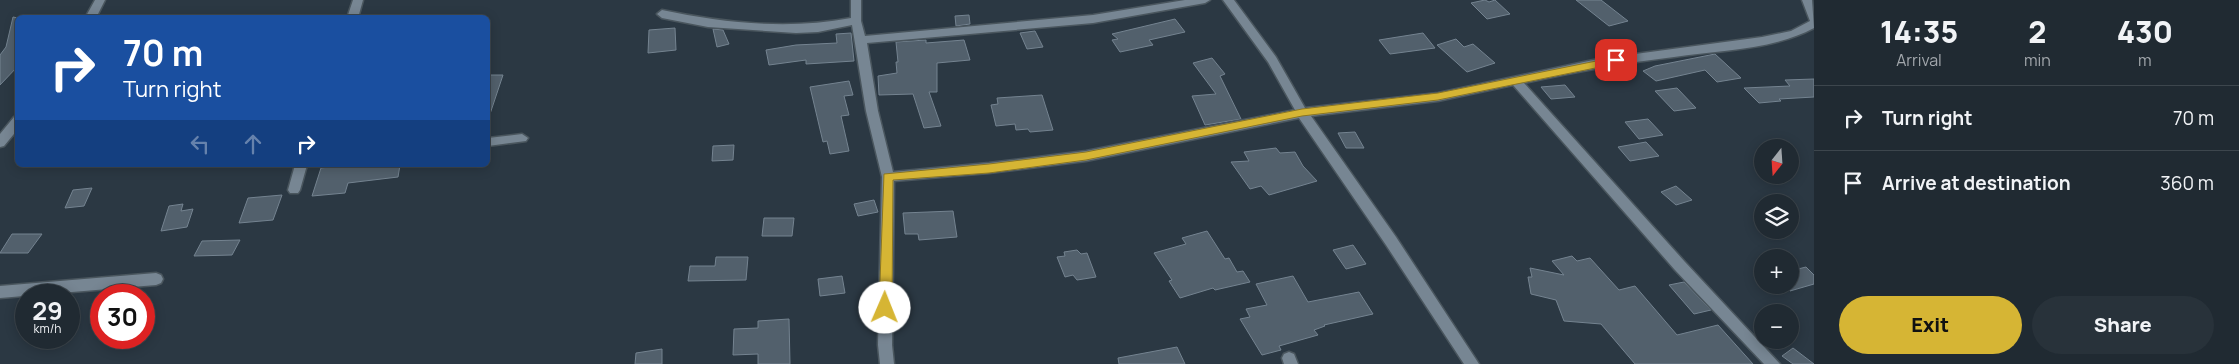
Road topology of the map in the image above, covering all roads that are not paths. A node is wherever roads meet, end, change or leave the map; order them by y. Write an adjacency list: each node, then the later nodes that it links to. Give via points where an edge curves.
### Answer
1 (100, 0): 8 (street)
2 (358, 0): 9 (street)
3 (856, 0): 11 (street)
4 (1205, 0): 13 (street, via 1093,18)
5 (1228, 0): 15 (street, via 1272,60)
6 (1811, 4): 10 (street)
7 (662, 14): 11 (street, via 708,23 796,29)
8 (92, 15)
9 (353, 15)
10 (1814, 19)
11 (856, 21): 13 (street)
12 (1814, 23): 14 (street, via 1794,34 1762,41 1598,63)
13 (861, 40): 22 (street, via 872,111)
14 (1515, 80): 15 (street, via 1438,97); 28 (street)
15 (1302, 112): 22 (street, via 1086,156); 27 (street)
16 (15, 124): 19 (street)
17 (522, 138): 20 (street)
18 (15, 140): 19 (street)
19 (1, 142)
20 (490, 142)
21 (300, 167): 23 (street)
22 (888, 177): 26 (street, via 884,345)
23 (294, 190)
24 (156, 279): 25 (street)
25 (0, 292)
26 (887, 364)
27 (1472, 364)
28 (1772, 364)

